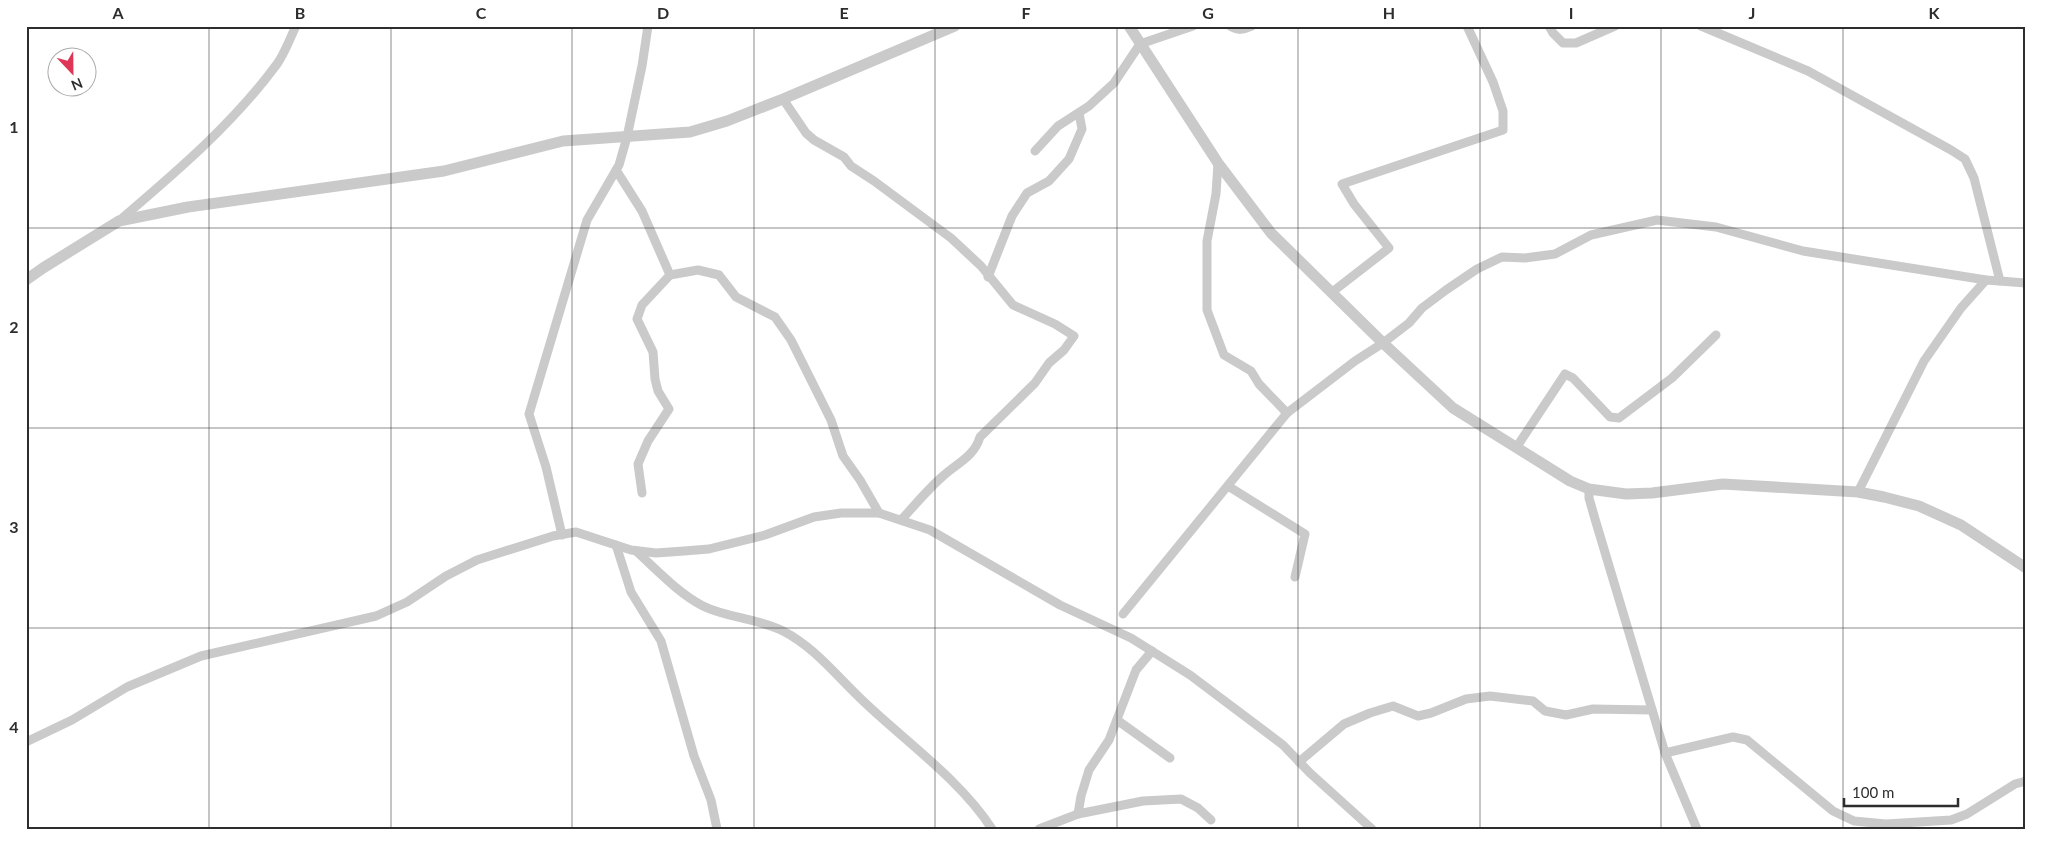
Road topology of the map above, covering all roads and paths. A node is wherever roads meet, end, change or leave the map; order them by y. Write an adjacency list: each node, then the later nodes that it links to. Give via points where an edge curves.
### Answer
1 (296, 26): 19 (street, via 278,62 246,101 187,163)
2 (955, 26): 13 (street)
3 (1129, 26): 12 (street)
4 (1192, 26): 12 (street)
5 (1230, 26): 6 (street, via 1236,30)
6 (1252, 26)
7 (1468, 26): 26 (street, via 1494,82 1503,111 1503,130 1342,184 1389,248)
8 (1550, 26): 9 (street, via 1563,43 1576,43)
9 (1615, 26)
10 (1701, 26): 24 (street, via 1808,71 1965,159 1974,178)
11 (647, 27): 15 (street)
12 (1140, 44): 14 (street, via 1114,83); 17 (street)
13 (783, 99): 15 (street, via 690,132); 21 (street, via 814,140 844,157 851,166 951,238)
14 (1079, 113): 16 (street, via 1058,126); 21 (street, via 1082,129 1069,158 1049,181 1027,193 1012,216)
15 (627, 137): 18 (street); 19 (street, via 563,141 444,171 188,207)
16 (1034, 151)
17 (1218, 163): 26 (street, via 1271,233); 29 (street, via 1207,241 1208,310 1224,355 1251,371)
18 (616, 170): 20 (street, via 642,210); 37 (street, via 587,220 528,414 546,467)
19 (119, 221): 22 (street)
20 (670, 275): 34 (street, via 642,305 637,319 653,352 658,391 669,409 648,441 638,464); 35 (street, via 698,270 719,275 736,297 775,317 791,340 831,420 843,456)
21 (988, 277): 36 (street, via 1013,305 1074,336 1035,383 980,437 969,456 943,476)
22 (26, 280)
23 (1986, 280): 24 (street); 28 (street, via 1803,251 1716,228 1657,220 1591,235 1555,254 1502,257 1446,290); 33 (street, via 1961,308 1924,361)
24 (2000, 281): 25 (street)
25 (2026, 283)
26 (1331, 293): 28 (street)
27 (1716, 335): 30 (street, via 1672,378 1619,418 1610,417 1573,378 1565,374)
28 (1383, 343): 29 (street); 30 (street, via 1453,408)
29 (1287, 413): 31 (street)
30 (1516, 448): 32 (street)
31 (1228, 486): 41 (street, via 1305,534); 42 (street)
32 (1589, 489): 33 (street, via 1652,494 1722,484); 44 (street)
33 (1858, 492): 40 (street, via 1919,506 1961,525)
34 (642, 493)
35 (879, 513): 36 (street); 39 (street, via 814,518 709,549 656,553)
36 (902, 520): 43 (street, via 930,530 1052,600)
37 (562, 535): 38 (street, via 576,532); 46 (street, via 476,560 407,602 376,616 201,656 126,686 72,720)
38 (616, 545): 39 (street); 54 (street, via 631,592 661,641 694,756 711,800)
39 (636, 550): 55 (street, via 685,595 704,606 782,631 815,652 860,699 943,773)
40 (2026, 568)
41 (1295, 577)
42 (1123, 614)
43 (1152, 651): 45 (street, via 1136,670); 49 (street, via 1190,674 1263,728)
44 (1652, 710): 47 (street); 49 (street, via 1593,709 1566,715 1545,711 1532,701 1490,696 1466,699 1418,716 1394,706 1344,724)
45 (1117, 720): 48 (street); 51 (street, via 1109,740 1089,770)
46 (26, 742)
47 (1665, 753): 53 (street, via 1733,737 1747,740); 58 (street)
48 (1170, 758)
49 (1299, 762): 57 (street)
50 (2026, 781): 53 (street, via 1951,820)
51 (1078, 814): 52 (street, via 1143,801 1181,799); 56 (street)
52 (1211, 820)
53 (1856, 825)
54 (717, 829)
55 (992, 829)
56 (1039, 829)
57 (1372, 829)
58 (1697, 829)

